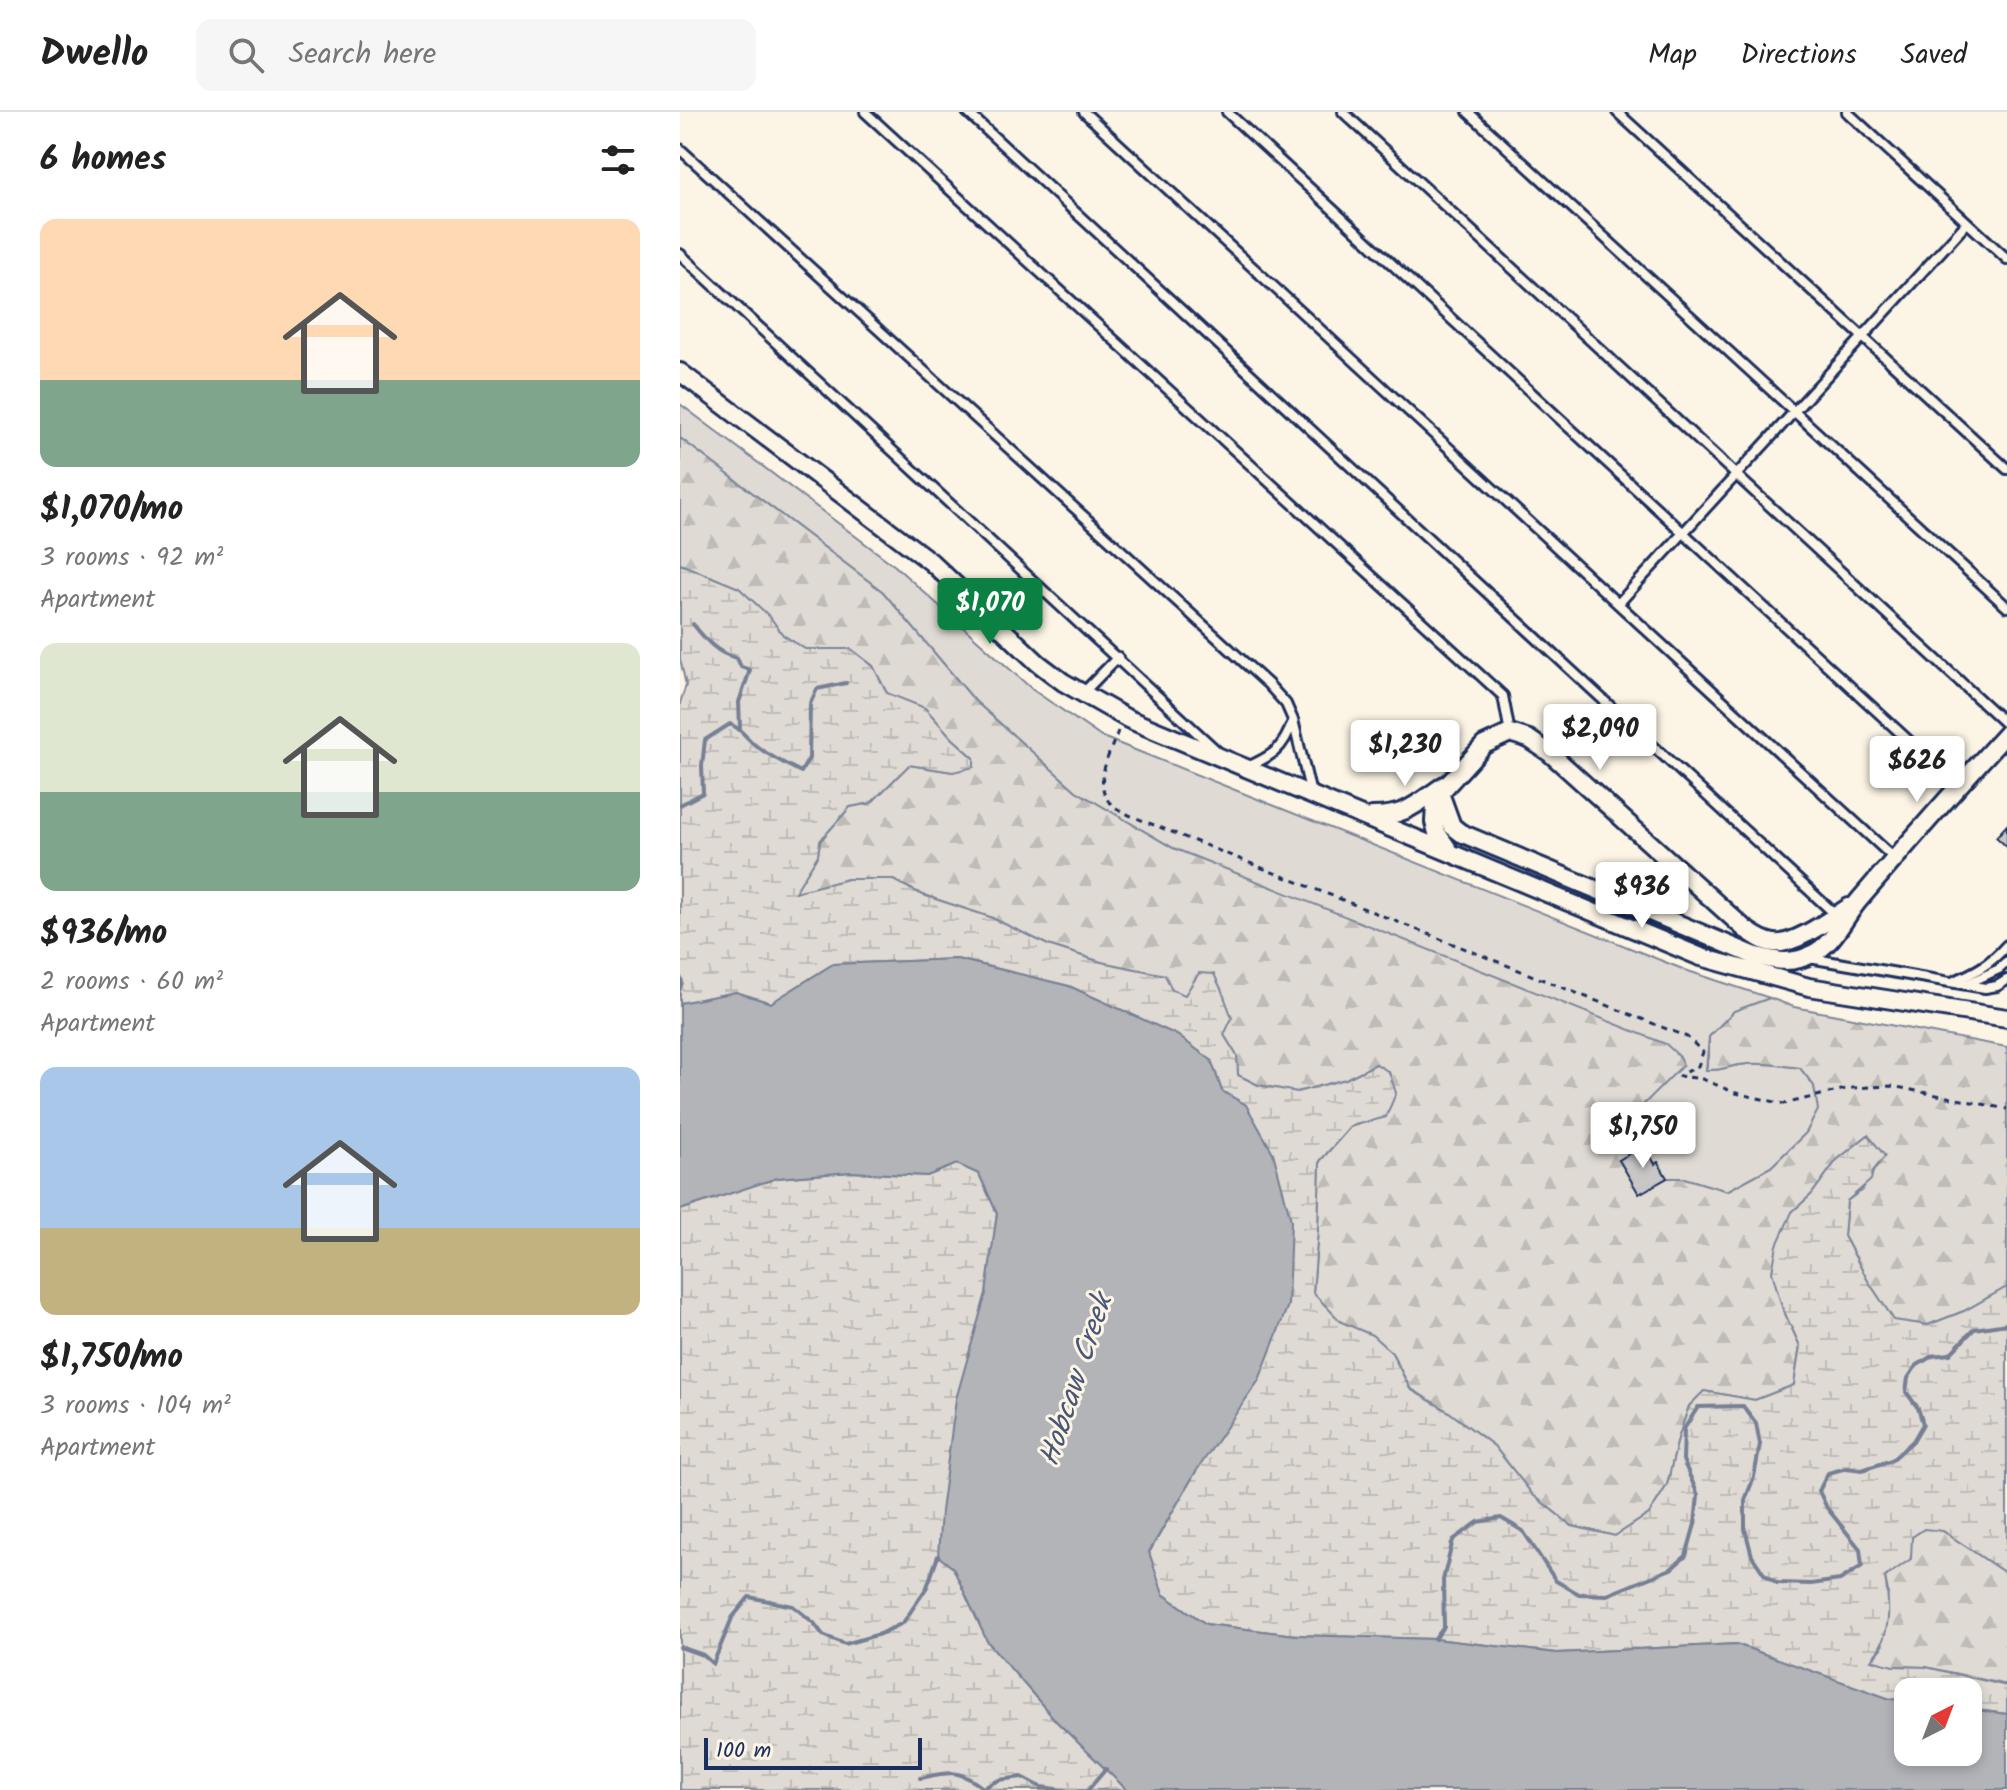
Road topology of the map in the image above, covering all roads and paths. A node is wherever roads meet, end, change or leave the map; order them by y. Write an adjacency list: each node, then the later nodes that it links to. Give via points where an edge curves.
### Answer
1 (865, 112): 26 (lane, via 1503,696)
2 (967, 112): 38 (lane)
3 (1084, 112): 19 (lane)
4 (1227, 112): 18 (lane)
5 (1343, 112): 17 (lane)
6 (1468, 112): 15 (lane)
7 (1617, 112): 13 (lane)
8 (1847, 112): 10 (lane)
9 (680, 149): 24 (lane, via 1268,684)
10 (1967, 223): 12 (lane); 13 (lane)
11 (680, 254): 21 (lane)
12 (2007, 259)
13 (1863, 337): 15 (lane); 16 (lane)
14 (680, 372): 22 (street, via 919,552 1038,663)
15 (1794, 411): 17 (lane); 20 (lane)
16 (2007, 469)
17 (1736, 475): 18 (lane); 25 (lane)
18 (1683, 533): 19 (lane); 31 (lane)
19 (1618, 604): 36 (lane)
20 (2007, 607)
21 (1118, 657): 22 (lane); 28 (lane)
22 (1083, 693): 23 (street)
23 (1123, 717): 28 (street); 46 (path, via 1104,769 1103,792 1112,805 1687,1037 1703,1052 1698,1066 1679,1076 1784,1104 1850,1088 1892,1086)
24 (1293, 720): 29 (lane, via 1287,739 1271,755); 33 (lane)
25 (2007, 725)
26 (1510, 733): 30 (street, via 1484,745); 38 (street, via 1551,754 1760,939 1777,944 1805,935)
27 (2007, 733): 31 (street)
28 (1227, 761): 29 (street)
29 (1245, 768): 33 (street)
30 (1454, 777): 32 (street); 34 (street, via 1399,814)
31 (1959, 787): 36 (street)
32 (1440, 793): 35 (street, via 1434,822); 40 (street, via 1452,826 1461,833 1753,955 1776,961)
33 (1311, 795): 34 (street)
34 (1362, 816): 35 (street)
35 (1451, 853): 45 (street, via 1701,957 1809,987)
36 (1895, 859): 37 (street)
37 (1857, 902): 38 (street); 40 (street, via 1832,938)
38 (1837, 915)
39 (2007, 945): 43 (lane, via 1978,971)
40 (1804, 957): 43 (lane)
41 (2007, 962): 44 (lane)
42 (2007, 980): 44 (lane, via 1985,988)
43 (1951, 982): 44 (lane)
44 (1967, 985)
45 (2007, 1018)
46 (2007, 1109)

